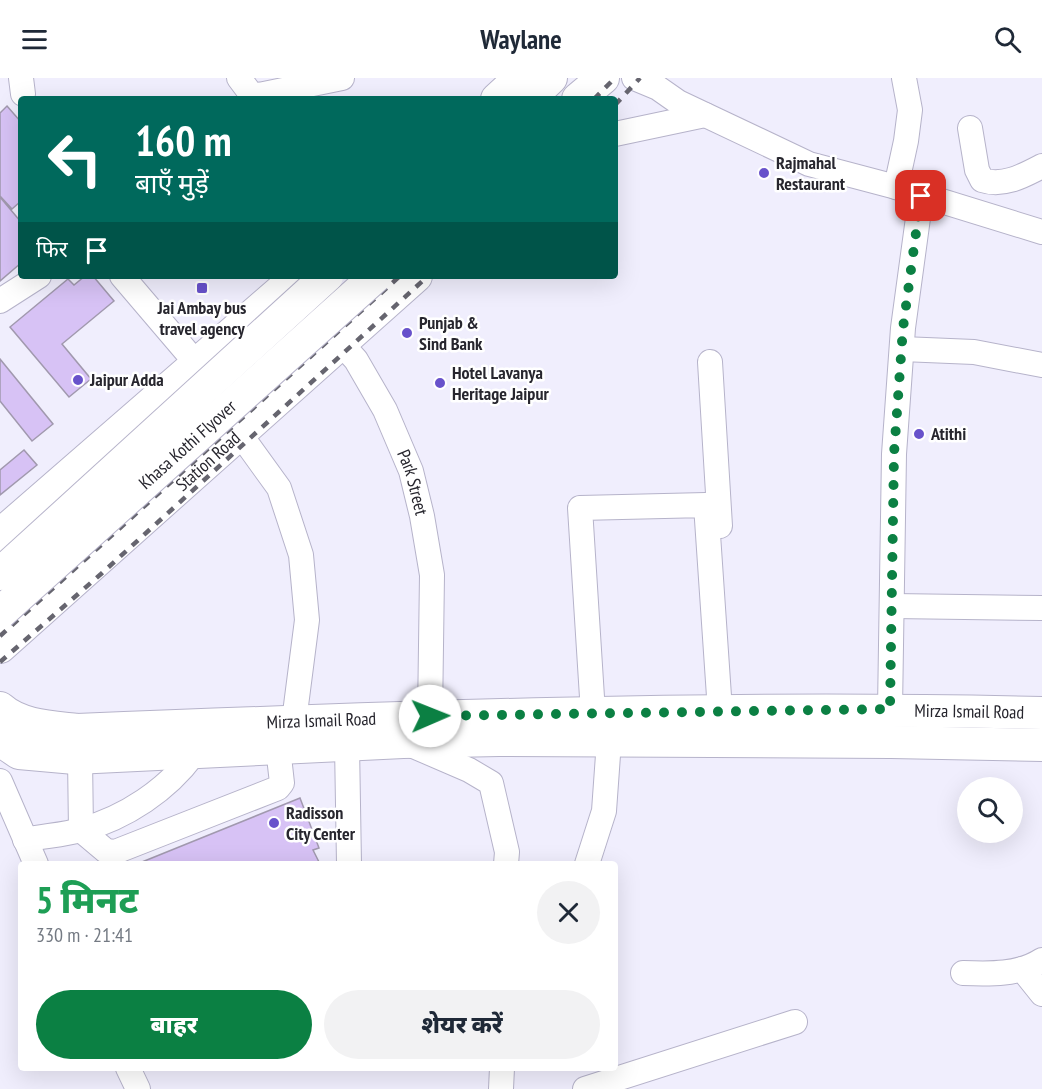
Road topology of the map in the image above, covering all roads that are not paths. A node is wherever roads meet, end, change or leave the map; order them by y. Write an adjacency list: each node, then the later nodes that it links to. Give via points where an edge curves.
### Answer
1 (342, 78): 7 (street, via 259,95)
2 (603, 78): 9 (main road)
3 (608, 78): 10 (main road)
4 (634, 78): 11 (street, via 658,87)
5 (904, 78): 15 (street, via 909,110)
6 (534, 87): 8 (main road)
7 (247, 90)
8 (506, 96)
9 (582, 96)
10 (599, 96)
11 (705, 115): 13 (street); 15 (street, via 809,164)
12 (970, 128): 14 (street, via 982,180 993,184 1007,181)
13 (618, 133)
14 (1042, 166)
15 (896, 187): 16 (street)
16 (921, 196): 17 (street); 26 (street)
17 (1042, 232)
18 (34, 279): 24 (street)
19 (125, 279): 28 (street)
20 (324, 279): 32 (main road, Khasa Kothi Flyover, bridge)
21 (373, 279): 35 (main road, Khasa Kothi Flyover, bridge)
22 (413, 279): 25 (main road, Station Road)
23 (293, 280): 25 (street, Park Street); 28 (main road)
24 (0, 301)
25 (341, 343): 30 (main road, Station Road); 42 (street, Park Street, via 356,360 385,410 411,471 422,516 432,575)
26 (902, 348): 29 (street, via 974,352); 33 (street, via 894,454)
27 (710, 362): 39 (street)
28 (197, 364): 31 (main road)
29 (1042, 365)
30 (240, 434): 36 (main road, Station Road); 43 (street, via 279,488 302,555 307,620)
31 (6, 526)
32 (0, 573)
33 (893, 606): 34 (street); 38 (street)
34 (1042, 608)
35 (0, 613)
36 (0, 647)
37 (0, 708): 43 (main road, Mirza Ismail Road, via 34,725 77,730)
38 (890, 709): 39 (main road, Mirza Ismail Road); 41 (main road, Mirza Ismail Road); 46 (main road)
39 (726, 711): 40 (main road, Mirza Ismail Road); 40 (street, via 706,505 580,508)
40 (593, 713): 42 (main road, Mirza Ismail Road)
41 (1042, 713)
42 (430, 716): 43 (main road, Mirza Ismail Road)
43 (294, 721)
44 (609, 741): 45 (main road, Mirza Ismail Road); 46 (main road, Mirza Ismail Road); 59 (street, via 604,811)
45 (403, 742): 47 (main road, Mirza Ismail Road); 58 (street, via 462,766 491,783)
46 (891, 742): 48 (main road, Mirza Ismail Road)
47 (346, 745): 49 (main road, Mirza Ismail Road); 57 (street)
48 (1042, 745)
49 (278, 748): 51 (main road, Mirza Ismail Road); 54 (street, via 283,775 278,788 115,852 106,851)
50 (6, 752): 52 (main road, Mirza Ismail Road)
51 (195, 752): 52 (main road, Mirza Ismail Road); 54 (street, via 182,771 134,809)
52 (80, 758): 54 (street)
53 (0, 781): 55 (street)
54 (81, 830): 55 (street)
55 (25, 840): 56 (street)
56 (35, 861)
57 (349, 861)
58 (506, 861)
59 (588, 861)
60 (1032, 965): 61 (street, via 993,975); 62 (street)
61 (963, 974)
62 (1042, 994)
63 (795, 1022): 68 (street)
64 (129, 1071): 66 (street)
65 (501, 1071): 67 (street)
66 (138, 1089)
67 (501, 1089)
68 (585, 1089)

